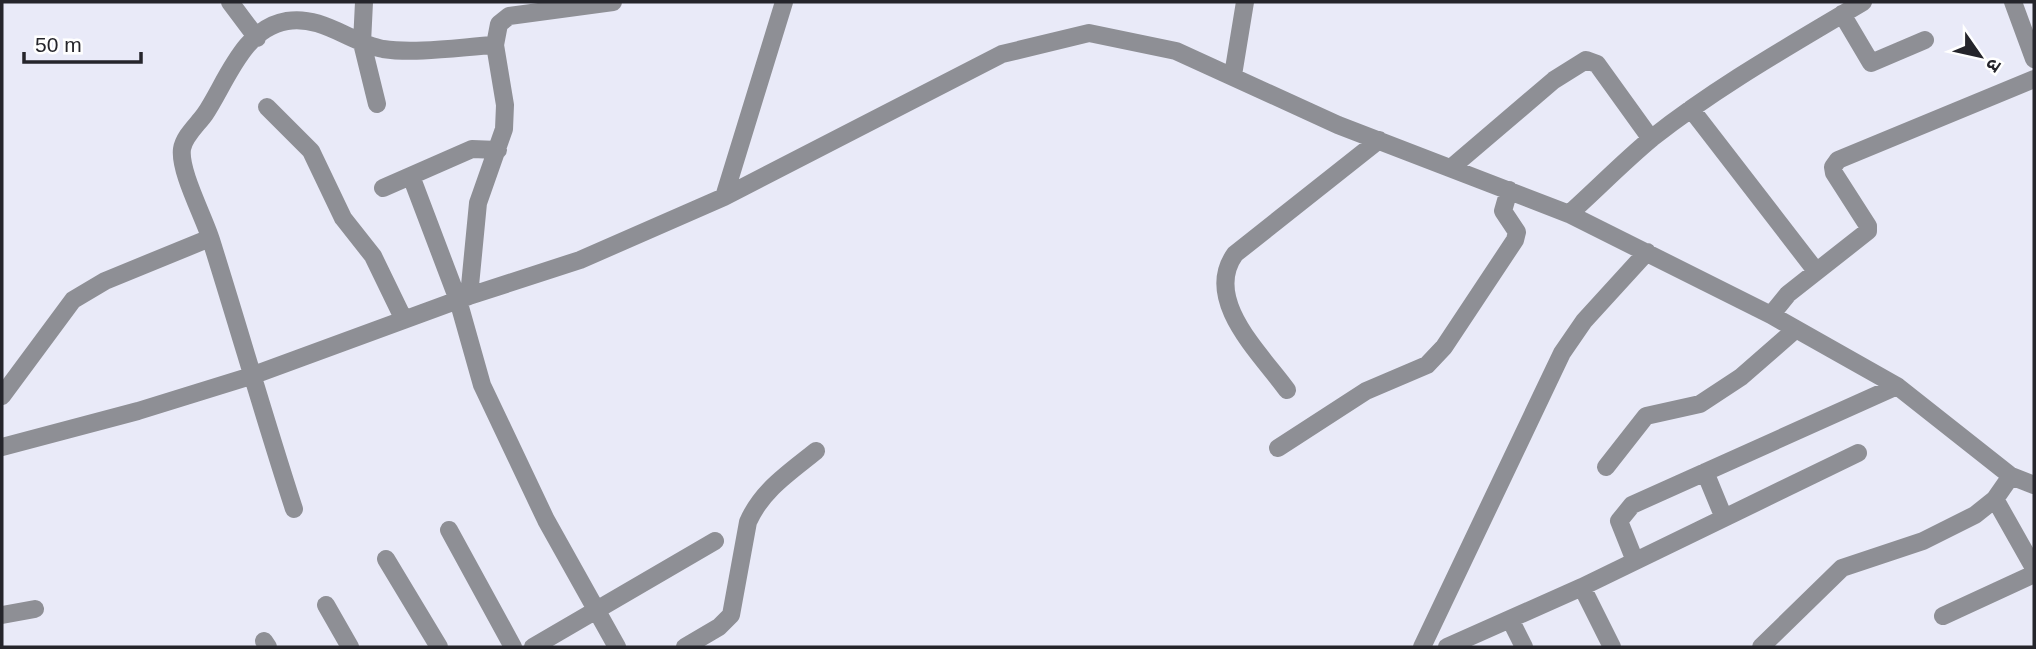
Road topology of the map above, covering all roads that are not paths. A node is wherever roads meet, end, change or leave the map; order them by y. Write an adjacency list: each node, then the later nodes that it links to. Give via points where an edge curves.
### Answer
1 (230, 2): 9 (street)
2 (364, 2): 11 (street)
3 (613, 2): 12 (street, via 509,16 499,24)
4 (784, 2): 26 (street)
5 (1245, 2): 14 (street)
6 (1863, 2): 8 (street)
7 (2013, 2): 13 (street)
8 (1842, 14): 10 (street, via 1871,63); 18 (street)
9 (257, 38): 11 (street, via 277,24 301,21); 28 (street, via 230,66 182,150)
10 (1925, 40)
11 (362, 43): 12 (street, via 388,50); 16 (street)
12 (495, 46): 21 (street, via 505,105)
13 (2034, 59)
14 (1233, 75): 20 (street); 26 (street, via 1176,51 1089,33 1045,42 1002,54)
15 (2034, 79): 30 (street, via 1838,160 1834,173 1868,231)
16 (377, 104)
17 (267, 107): 33 (street, via 311,150 343,218 373,257)
18 (1691, 109): 19 (street); 30 (street)
19 (1651, 139): 22 (street, via 1597,64 1587,60 1554,80); 27 (street)
20 (1379, 140): 22 (street); 37 (street, via 1228,262 1228,304 1234,320)
21 (498, 150): 23 (street, via 472,149); 31 (street, via 482,188)
22 (1452, 166): 25 (street)
23 (411, 176): 24 (street); 31 (street)
24 (383, 188)
25 (1509, 190): 27 (street); 40 (street, via 1503,211 1517,232 1516,240 1435,358 1414,372 1366,391)
26 (724, 197): 31 (street, via 580,260)
27 (1569, 214): 29 (street)
28 (210, 237): 35 (street); 38 (street, via 105,281 73,300)
29 (1647, 252): 32 (street); 69 (street, via 1566,345)
30 (1816, 271): 32 (street)
31 (463, 298): 33 (street); 59 (street, via 482,385 546,520)
32 (1771, 315): 34 (street)
33 (404, 320): 35 (street)
34 (1796, 329): 36 (street); 43 (street, via 1741,377 1700,404 1646,416)
35 (251, 376): 39 (street); 48 (street)
36 (1897, 386): 44 (street); 45 (street)
37 (1287, 390)
38 (2, 396)
39 (2, 447)
40 (1279, 448)
41 (817, 450): 68 (street, via 766,492 752,511 731,615)
42 (1858, 453): 49 (street)
43 (1606, 467)
44 (1705, 472): 49 (street); 53 (street, via 1623,513 1619,521)
45 (2011, 476): 46 (street); 47 (street)
46 (2034, 485)
47 (1995, 499): 54 (street); 73 (street, via 1975,515 1923,541 1842,568)
48 (293, 509)
49 (1724, 518): 53 (street)
50 (449, 530): 65 (street)
51 (715, 541): 59 (street)
52 (386, 559): 64 (street)
53 (1635, 561): 56 (street)
54 (2034, 568)
55 (2034, 574): 61 (street)
56 (1582, 587): 62 (street); 72 (street)
57 (326, 605): 63 (street)
58 (35, 609): 60 (street)
59 (599, 610): 66 (street); 67 (street)
60 (2, 615)
61 (1943, 616)
62 (1510, 619): 70 (street); 71 (street)
63 (350, 647)
64 (439, 647)
65 (513, 647)
66 (533, 647)
67 (617, 647)
68 (685, 647)
69 (1422, 647)
70 (1447, 647)
71 (1524, 647)
72 (1612, 647)
73 (1761, 647)

